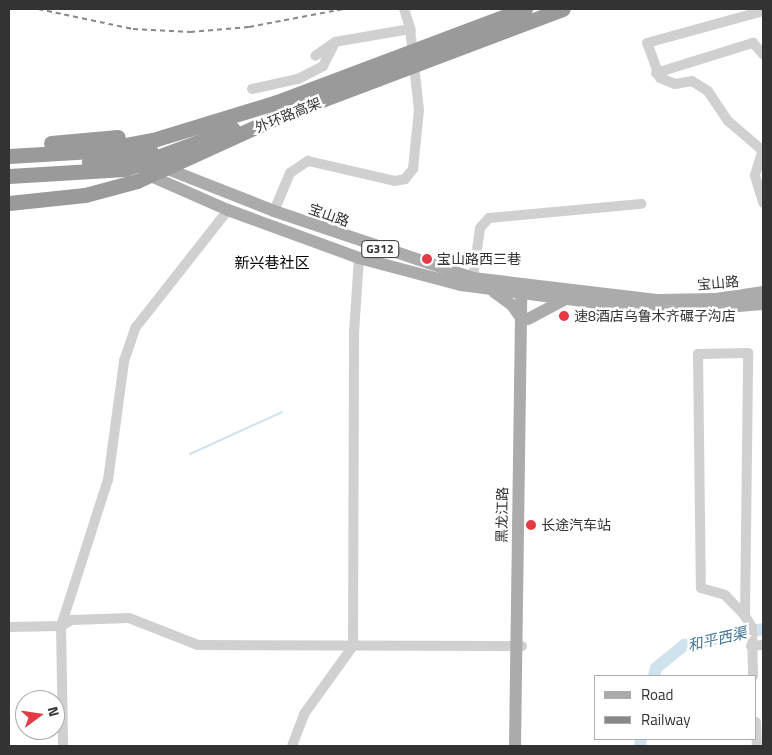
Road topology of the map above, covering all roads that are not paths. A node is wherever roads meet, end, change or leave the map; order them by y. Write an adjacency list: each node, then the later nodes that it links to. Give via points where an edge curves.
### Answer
1 (404, 9): 7 (street)
2 (525, 9): 13 (highway, via 276,102)
3 (543, 9): 19 (highway, 外环路高架, via 275,110 130,176 78,190)
4 (558, 9): 14 (highway)
5 (563, 9): 21 (highway, 外环路高架, via 282,115 137,181 85,195)
6 (763, 11): 11 (street, via 647,43)
7 (411, 30): 8 (street); 24 (street, via 418,130 412,170 405,180 374,179 308,161 290,174)
8 (335, 42): 10 (street); 12 (street, via 323,66 298,80)
9 (763, 54): 11 (street, via 753,43)
10 (315, 56)
11 (656, 73): 15 (street, via 675,84 692,81 708,90 728,121)
12 (252, 89)
13 (218, 119): 14 (highway); 16 (highway, via 132,136)
14 (206, 131): 16 (highway, via 93,151); 17 (highway, via 94,162); 18 (highway, via 124,169)
15 (763, 150): 20 (street, via 755,176)
16 (9, 153): 23 (main road, 宝山路 / G312, via 120,164); 24 (main road, 宝山路 / G312, via 59,148 122,151)
17 (9, 167)
18 (9, 176)
19 (9, 197)
20 (763, 200)
21 (9, 203)
22 (641, 204): 26 (street, via 489,218 480,228)
23 (228, 210): 25 (main road, 宝山路 / G312); 34 (street, via 136,326 124,361 108,480)
24 (274, 211): 26 (main road, 宝山路 / G312)
25 (359, 258): 27 (main road, 宝山路 / G312); 37 (street, via 354,333)
26 (474, 278): 28 (main road, 宝山路 / G312)
27 (492, 290): 28 (main road, 宝山路 / G312); 32 (main road, via 512,304)
28 (525, 290): 29 (main road, 宝山路 / G312, via 665,300); 30 (main road, 宝山路 / G312); 32 (main road, 黑龙江路)
29 (763, 292)
30 (565, 300): 31 (main road, 宝山路 / G312, via 666,312); 32 (main road)
31 (763, 304)
32 (524, 318): 38 (main road, 黑龙江路)
33 (746, 616): 33 (street, via 748,353 698,354 701,588 725,595); 39 (street, via 752,627)
34 (61, 626): 35 (street); 37 (street, via 72,620 129,618 198,645); 41 (street)
35 (9, 627)
36 (763, 645): 39 (street)
37 (353, 646): 38 (street); 42 (street, via 304,714)
38 (518, 646): 43 (main road, 黑龙江路); 44 (main road, 黑龙江路)
39 (751, 646): 40 (street)
40 (754, 675)
41 (63, 746)
42 (292, 746)
43 (515, 746)
44 (523, 746)

